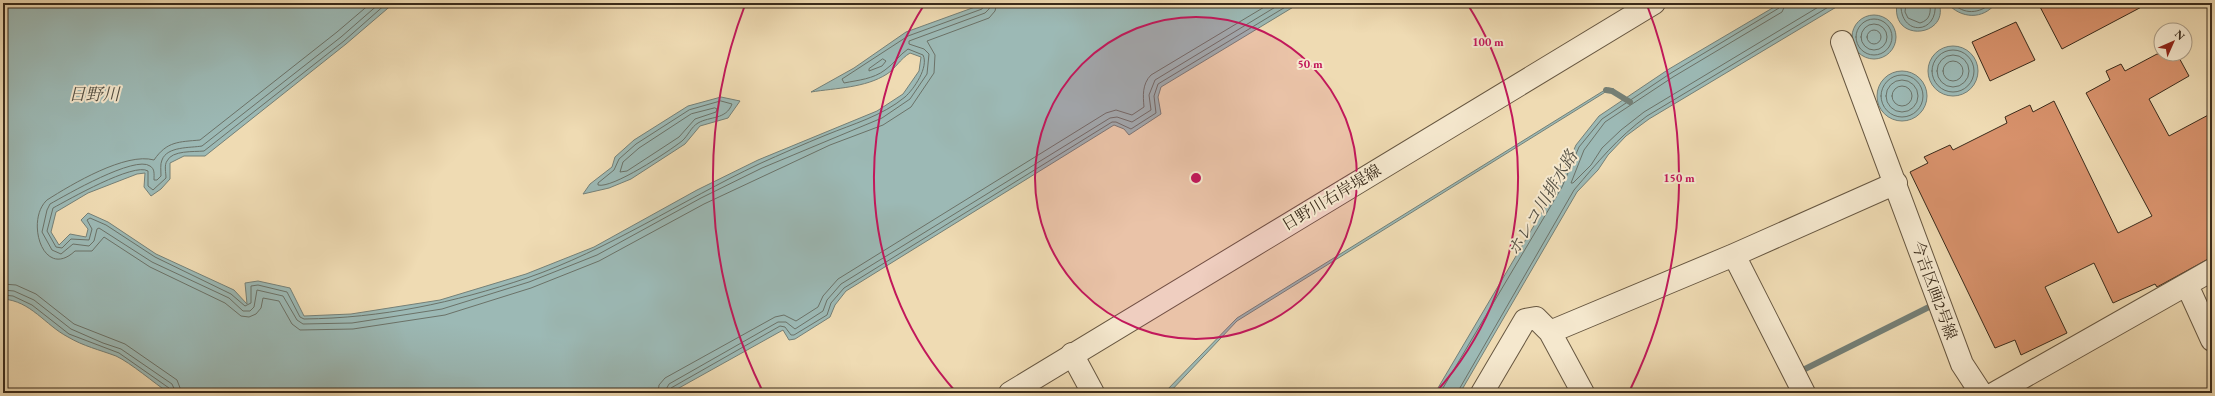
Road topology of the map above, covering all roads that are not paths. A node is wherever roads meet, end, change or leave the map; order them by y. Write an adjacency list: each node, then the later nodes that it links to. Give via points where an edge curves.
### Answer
1 (1654, 3): 9 (street, 日野川右岸堤線)
2 (1842, 42): 3 (street, 今吉区画2号線)
3 (1896, 183): 4 (street); 15 (street, 今吉区画2号線, via 1962,364)
4 (1734, 255): 7 (street); 14 (street)
5 (2212, 270): 6 (street)
6 (2187, 285): 8 (street); 16 (street)
7 (1550, 332): 12 (street, via 1536,318 1525,320); 13 (street)
8 (2212, 340)
9 (1072, 354): 10 (street, 日野川右岸堤線); 11 (street)
10 (1010, 393)
11 (1093, 393)
12 (1482, 393)
13 (1583, 393)
14 (1804, 393)
15 (1981, 393)
16 (1995, 393)

